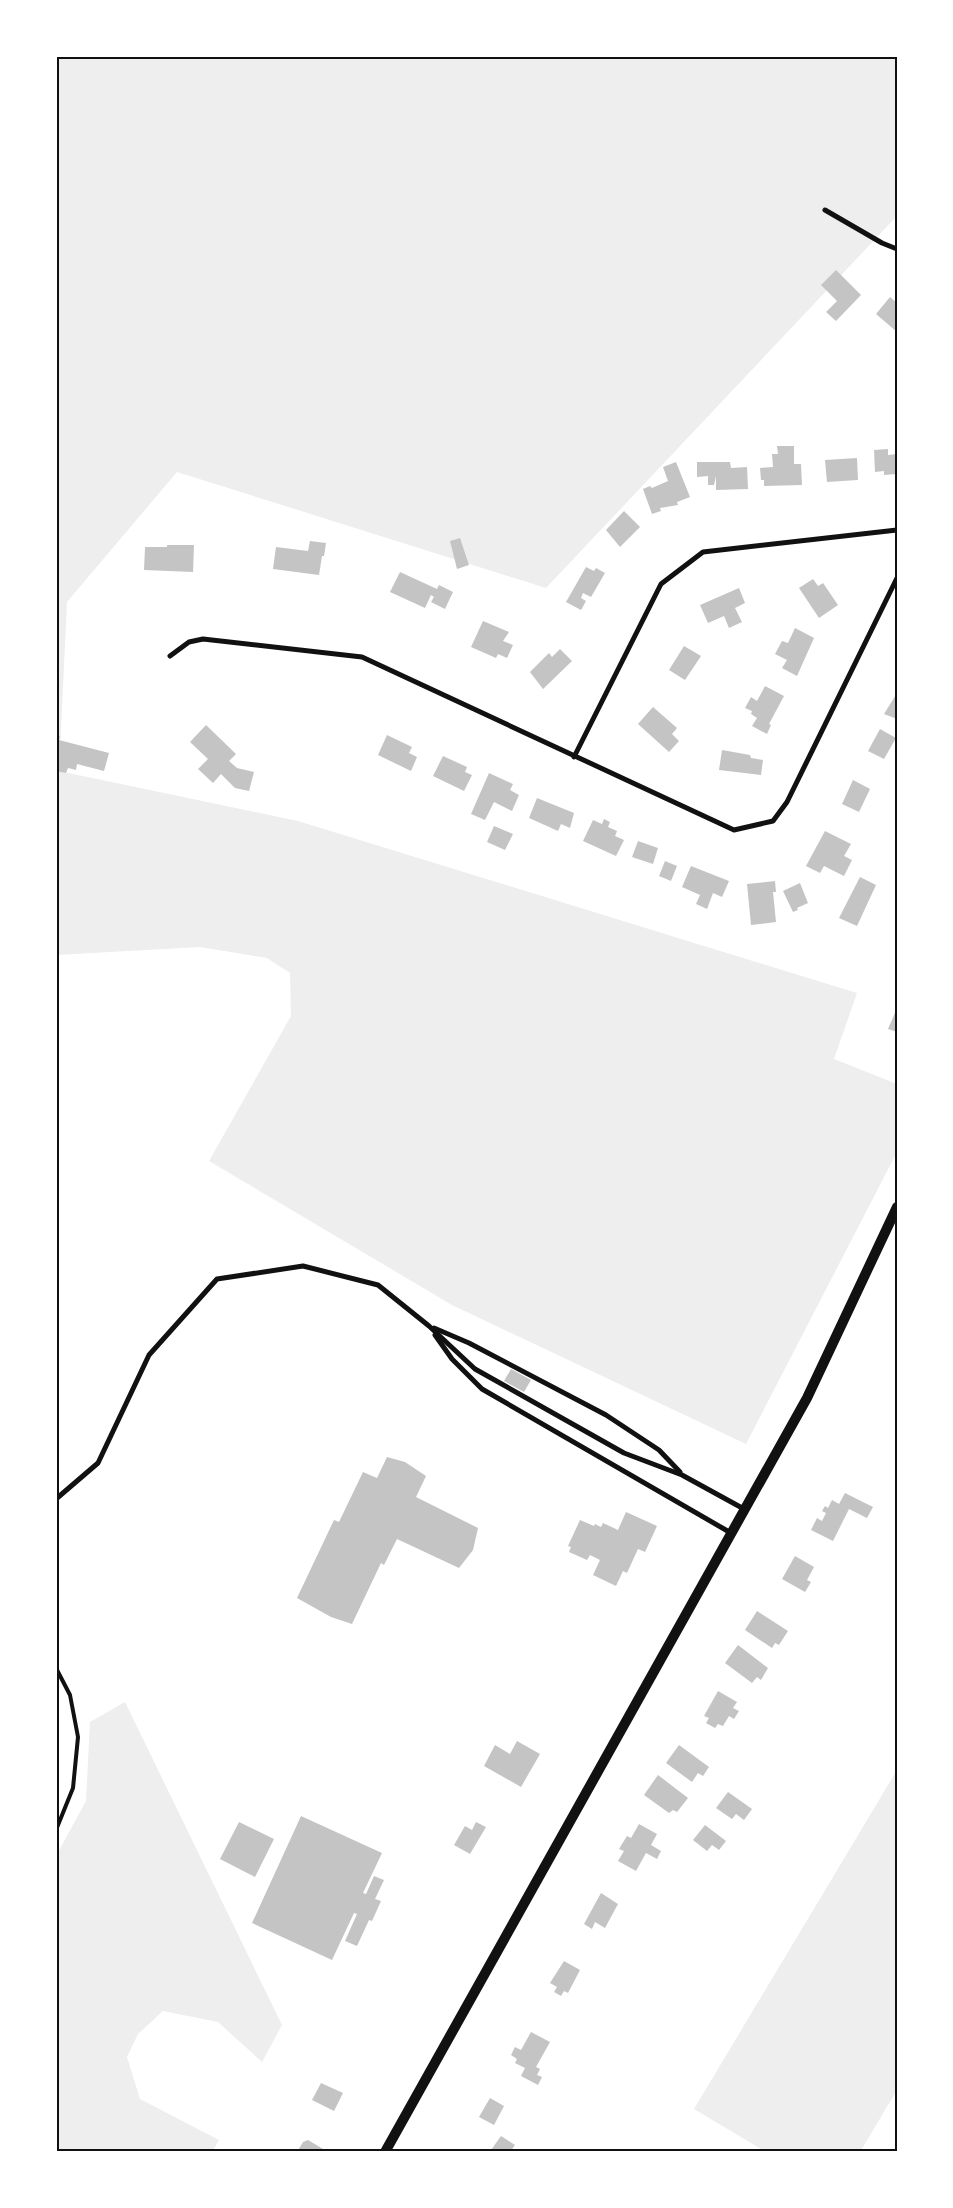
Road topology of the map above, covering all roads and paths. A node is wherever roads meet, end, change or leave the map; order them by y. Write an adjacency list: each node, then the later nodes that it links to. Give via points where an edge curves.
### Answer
1 (825, 210): 2 (street)
2 (897, 249)
3 (897, 530): 6 (street, via 703,552 661,584)
4 (897, 578): 6 (street, via 787,802 773,821 734,830)
5 (170, 656): 6 (street, via 189,642 203,639 362,657)
6 (574, 757)
7 (897, 1206): 11 (main road, via 807,1398)
8 (429, 1326): 9 (street, via 469,1343 606,1416 659,1450); 9 (street, via 475,1369 624,1453); 10 (street, via 378,1285 303,1266 217,1279 149,1355 98,1463); 12 (street, via 452,1359 482,1389)
9 (682, 1475): 11 (street)
10 (56, 1499)
11 (744, 1509): 12 (main road)
12 (731, 1533): 15 (main road)
13 (56, 1668): 14 (lane, via 70,1695 78,1737 73,1788)
14 (56, 1830)
15 (385, 2152)

